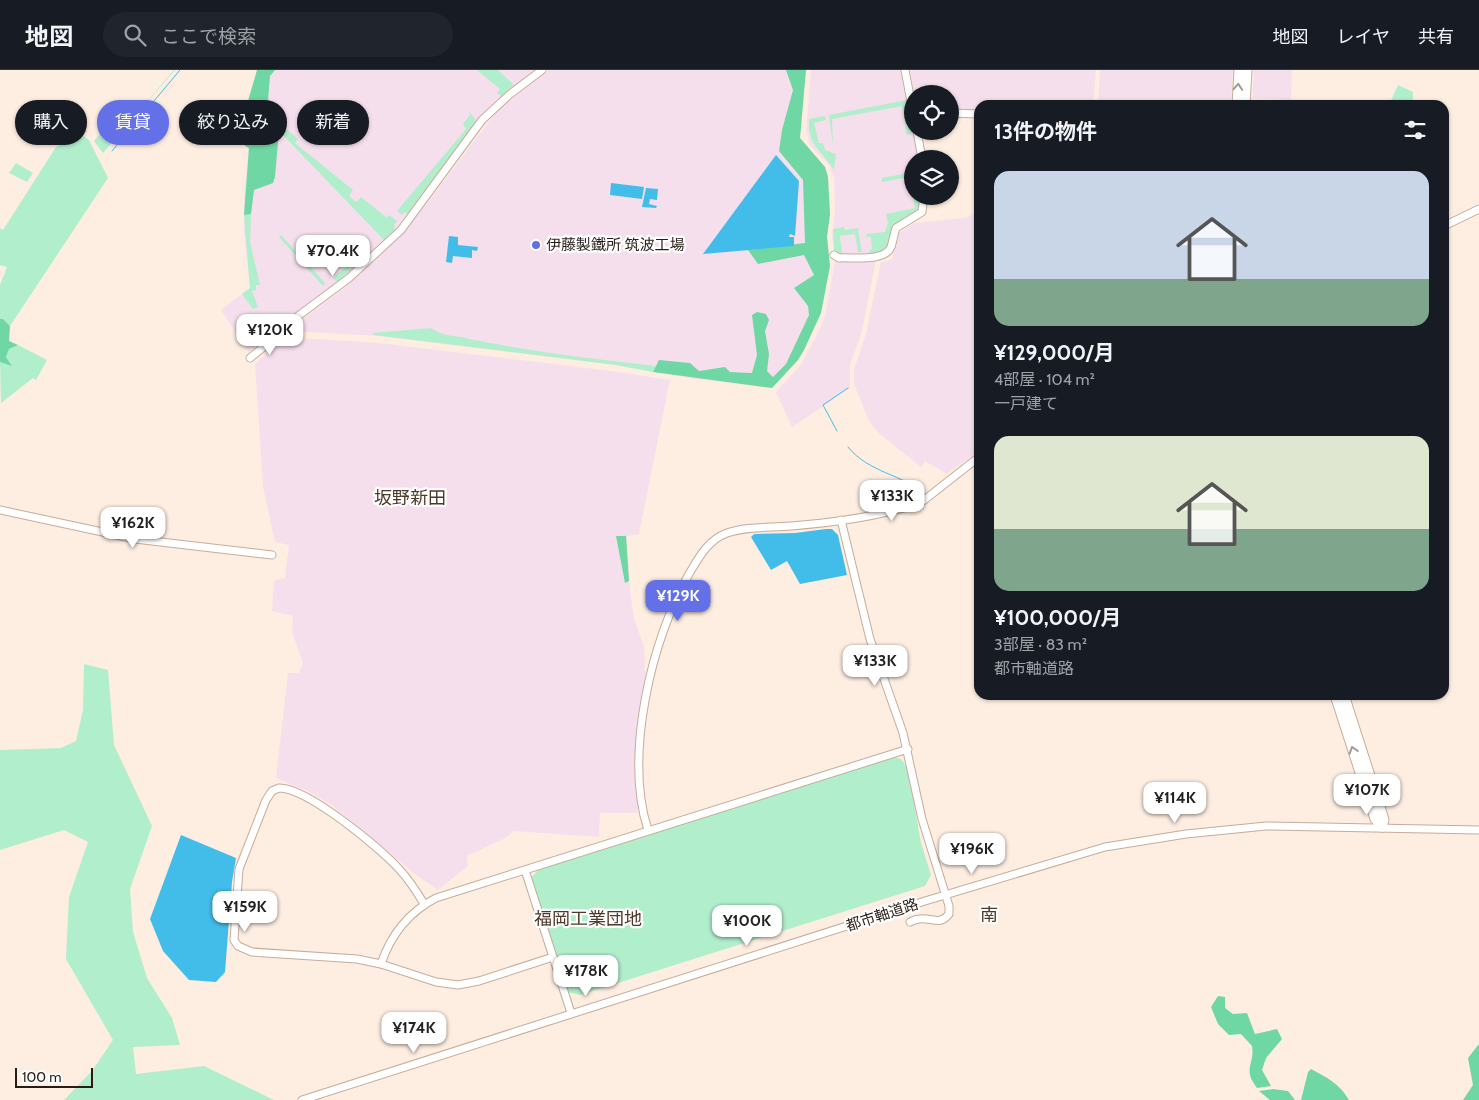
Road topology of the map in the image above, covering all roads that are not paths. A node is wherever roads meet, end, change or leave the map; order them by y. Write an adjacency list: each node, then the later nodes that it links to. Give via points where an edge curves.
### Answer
1 (542, 70): 14 (street, via 482,120 401,230 349,278 285,326 278,336)
2 (905, 70): 5 (street)
3 (1239, 70): 6 (main road, one-way to 3)
4 (1247, 70): 7 (main road)
5 (908, 85)
6 (1237, 100)
7 (1245, 100)
8 (959, 113): 9 (street)
9 (974, 114)
10 (923, 205): 13 (street, via 922,212 896,228 887,253 839,258)
11 (1479, 209): 12 (street)
12 (1449, 224)
13 (834, 255)
14 (250, 358)
15 (974, 461): 17 (street, via 919,504)
16 (0, 510): 18 (street, via 135,539)
17 (841, 520): 21 (street, via 870,639); 23 (street, via 728,533 708,546 697,560 662,633 643,715 640,790)
18 (272, 555)
19 (1337, 700): 22 (main road, one-way to 19, via 1375,819)
20 (1346, 700): 22 (main road, via 1384,820)
21 (908, 749): 23 (street); 26 (street, via 922,819)
22 (1382, 827): 24 (street, 都市軸道路); 26 (street, 都市軸道路, via 1266,826 1152,839 1078,854)
23 (648, 830): 25 (street)
24 (1479, 830)
25 (525, 870): 27 (street); 29 (street)
26 (945, 895): 28 (street, via 949,911 946,918 937,921 923,917); 31 (street, 都市軸道路)
27 (424, 904): 30 (street, via 393,936); 30 (street, via 392,862 341,820 284,788 269,794 239,869 236,943 252,952 331,956)
28 (910, 922)
29 (553, 957): 30 (street, via 479,981 458,984 436,982); 31 (street)
30 (381, 964)
31 (571, 1013): 32 (street, 都市軸道路)
32 (302, 1100)

